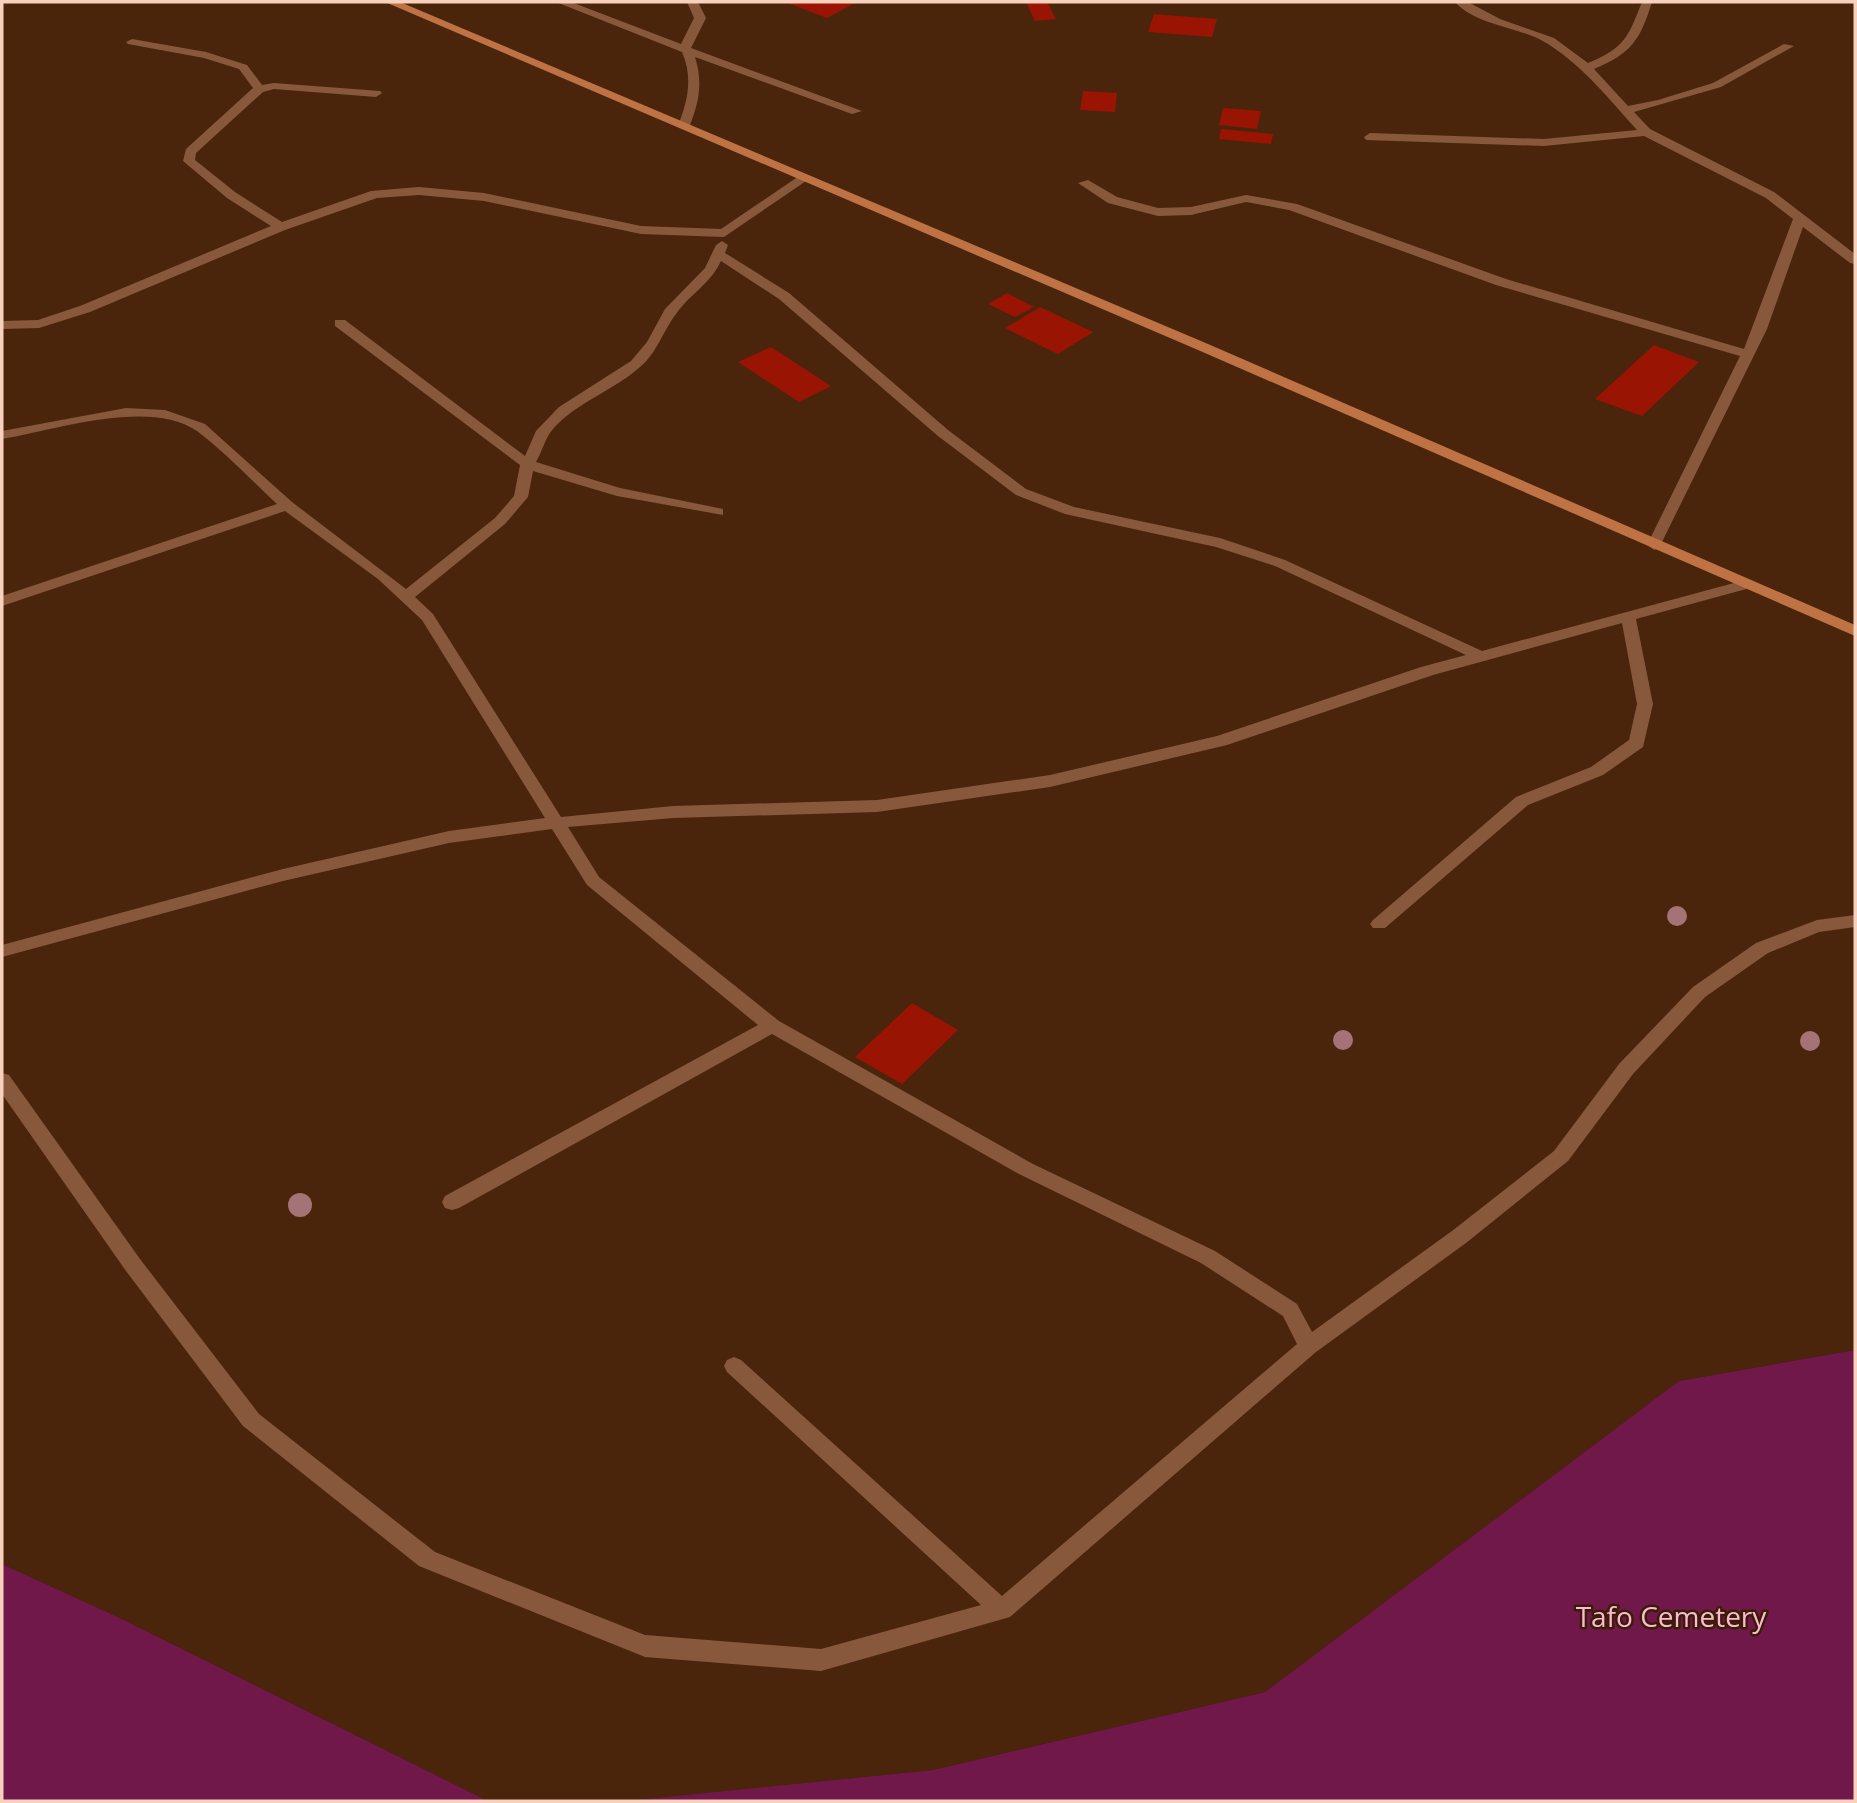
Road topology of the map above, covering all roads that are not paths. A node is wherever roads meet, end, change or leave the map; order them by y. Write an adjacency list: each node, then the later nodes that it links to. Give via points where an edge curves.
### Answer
1 (391, 2): 14 (street)
2 (562, 2): 8 (lane, via 633,32)
3 (693, 2): 8 (lane, via 700,19)
4 (1460, 2): 9 (lane, via 1496,21 1550,40)
5 (1647, 2): 9 (lane, via 1636,37 1616,57)
6 (132, 43): 10 (lane, via 206,55 243,67)
7 (1788, 46): 12 (lane, via 1717,85)
8 (685, 47): 13 (lane); 14 (lane, via 696,81 694,102)
9 (1587, 68): 12 (lane)
10 (259, 89): 11 (lane, via 274,86); 20 (lane, via 195,145 189,161)
11 (376, 93)
12 (1624, 110): 15 (lane)
13 (856, 111)
14 (684, 125): 17 (street)
15 (1646, 132): 16 (lane, via 1574,140); 19 (lane, via 1770,195)
16 (1370, 136)
17 (806, 177): 21 (lane); 31 (street)
18 (1084, 183): 26 (lane, via 1103,198 1167,214 1238,199 1293,207 1501,282)
19 (1800, 218): 23 (lane); 26 (lane)
20 (281, 227): 21 (lane, via 375,194 419,191 484,197 641,230); 25 (lane, via 85,309 38,324)
21 (724, 233): 22 (lane)
22 (720, 255): 28 (lane, via 670,312 636,364 564,410 542,431); 37 (lane, via 785,296 943,433 1021,492 1070,511 1220,543 1280,563)
23 (1855, 260)
24 (340, 323): 28 (lane)
25 (2, 326)
26 (1747, 355): 31 (lane)
27 (2, 435): 29 (lane, via 126,412 165,415 200,427)
28 (527, 464): 30 (lane, via 617,492); 33 (lane, via 521,496 500,521)
29 (287, 505): 33 (lane); 34 (lane)
30 (718, 512)
31 (1654, 545): 32 (street)
32 (1745, 585): 35 (lane); 36 (street)
33 (406, 596): 38 (lane, via 428,617)
34 (2, 601)
35 (1628, 616): 37 (lane); 40 (lane, via 1646,705 1637,743 1597,771 1522,801)
36 (1855, 631)
37 (1482, 657): 38 (lane, via 1427,671 1221,741 1050,781 877,806 673,812)
38 (554, 823): 41 (lane, via 449,837 321,866); 42 (lane, via 593,881)
39 (1855, 921): 45 (lane, via 1817,926 1762,948 1699,992 1626,1069 1561,1156 1459,1237)
40 (1379, 924)
41 (2, 951)
42 (772, 1026): 44 (lane); 45 (lane, via 1026,1170 1208,1257 1290,1310)
43 (2, 1080): 47 (lane, via 133,1265 251,1420 427,1559 645,1646 821,1660)
44 (452, 1202)
45 (1308, 1346): 47 (lane)
46 (734, 1366): 47 (lane)
47 (1002, 1609)

